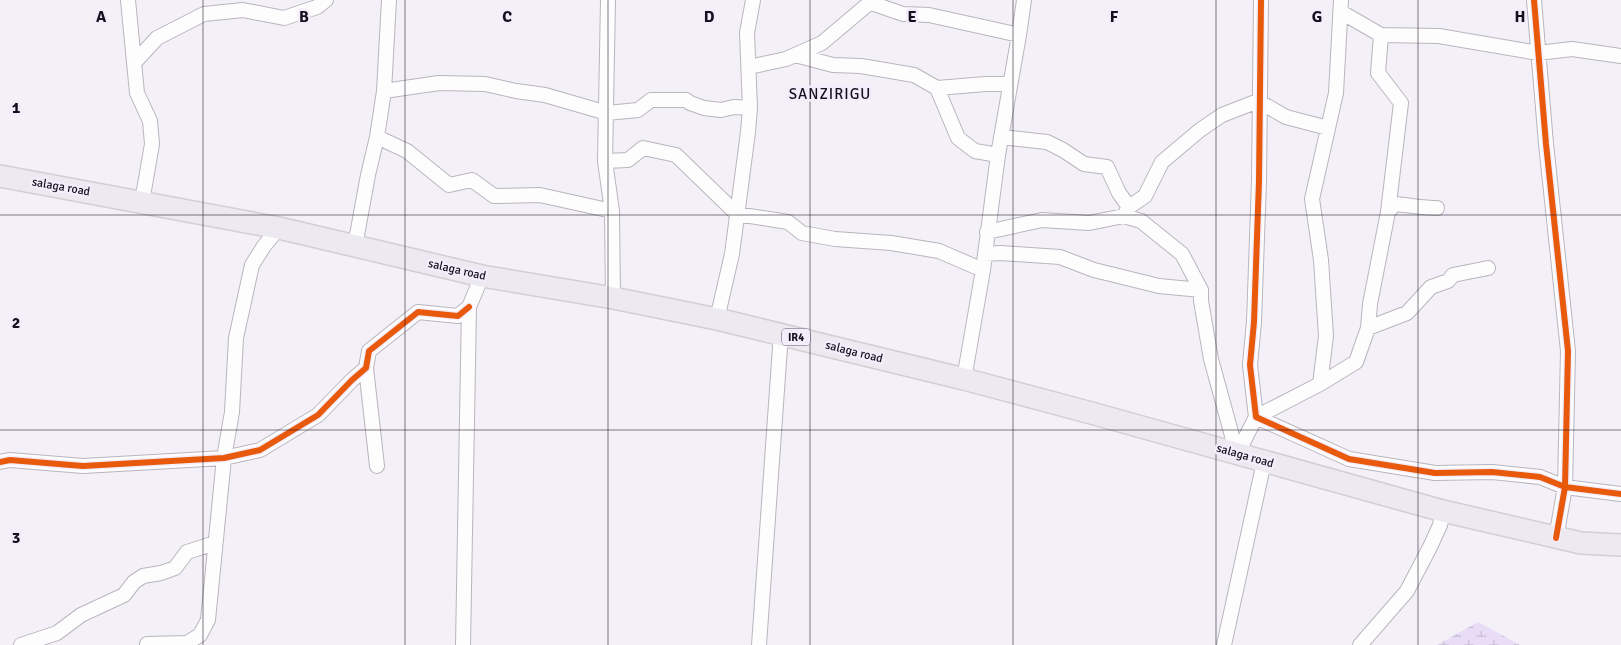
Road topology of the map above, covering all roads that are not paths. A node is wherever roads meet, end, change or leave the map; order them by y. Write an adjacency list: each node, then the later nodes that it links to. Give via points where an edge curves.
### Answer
1 (128, 0): 16 (street)
2 (326, 0): 16 (street, via 317,8 284,18 243,10 204,14 157,38)
3 (389, 0): 20 (street)
4 (608, 0): 23 (street)
5 (753, 0): 17 (street, via 748,33)
6 (1024, 0): 11 (street)
7 (1261, 0): 21 (street)
8 (1534, 0): 13 (street)
9 (872, 1): 11 (street, via 904,14 928,15); 14 (street, via 822,44)
10 (1341, 6): 12 (street); 24 (street, via 1336,93)
11 (1019, 35): 18 (street)
12 (1381, 35): 13 (street, via 1439,36); 34 (street, via 1378,73 1401,103)
13 (1538, 54): 15 (street, via 1572,49); 58 (street, via 1568,351)
14 (795, 55): 17 (street); 19 (street, via 833,65 862,66 914,75)
15 (1621, 56)
16 (134, 63): 30 (street, via 137,92 150,121 152,144)
17 (749, 67): 22 (street)
18 (1010, 84): 19 (street); 26 (street)
19 (936, 88): 27 (street, via 958,138 974,152)
20 (384, 91): 23 (street, via 439,83 485,84 545,95); 25 (street)
21 (1258, 101): 24 (street, via 1286,117); 33 (street, via 1222,115 1194,135 1162,162 1145,196); 52 (street, via 1259,181 1250,365)
22 (750, 108): 23 (street, via 721,110 704,108 686,100 651,100 638,110); 35 (street)
23 (607, 113): 28 (street)
24 (1328, 128): 51 (street, via 1312,199 1321,260 1326,336)
25 (377, 137): 32 (street, via 407,151 449,185 472,180 494,196 540,195); 38 (street)
26 (1001, 137): 27 (street); 33 (street, via 1046,142 1084,164 1107,167)
27 (998, 155): 37 (street)
28 (605, 161): 32 (street); 35 (street, via 628,160 643,148 676,155)
29 (0, 176): 30 (main road, salaga road / IR4)
30 (142, 202): 36 (main road, salaga road / IR4)
31 (1438, 208): 34 (street, via 1395,204)
32 (612, 211): 44 (street)
33 (1126, 211): 37 (street, via 1089,223 1042,220); 43 (street, via 1182,254)
34 (1388, 212): 47 (street)
35 (737, 214): 41 (street, via 788,222 802,233 939,252); 46 (street, via 732,254)
36 (279, 228): 38 (main road, salaga road / IR4); 54 (street, via 252,265 236,338 232,412)
37 (987, 232): 39 (street)
38 (355, 246): 42 (main road, salaga road / IR4)
39 (985, 254): 41 (street); 43 (street, via 1060,257 1094,270 1159,286)
40 (1488, 268): 47 (street, via 1453,274 1448,281 1431,287 1407,313)
41 (983, 270): 50 (street)
42 (482, 276): 44 (main road, salaga road / IR4); 45 (street)
43 (1201, 290): 53 (street, via 1212,359)
44 (613, 298): 46 (main road, salaga road / IR4)
45 (469, 307): 49 (street, via 458,316 418,312 370,351); 66 (street)
46 (717, 318): 48 (main road, salaga road / IR4)
47 (1368, 328): 51 (street, via 1356,362)
48 (782, 334): 50 (main road, salaga road / IR4); 67 (street)
49 (366, 368): 54 (street, via 318,415 260,450); 57 (street)
50 (964, 379): 53 (main road, salaga road / IR4)
51 (1320, 384): 52 (street)
52 (1256, 417): 53 (street); 58 (street, via 1349,459 1435,473 1492,472 1540,478)
53 (1237, 454): 56 (main road, salaga road / IR4)
54 (224, 458): 55 (street, via 83,466); 62 (street)
55 (0, 462)
56 (1264, 462): 60 (main road, salaga road / IR4); 68 (street)
57 (376, 466)
58 (1565, 487): 59 (street); 61 (street)
59 (1621, 494)
60 (1443, 511): 61 (main road, salaga road / IR4); 69 (street, via 1431,545 1407,591)
61 (1556, 538): 63 (main road, salaga road / IR4)
62 (215, 543): 64 (street, via 208,620 200,634 187,643); 65 (street, via 187,552 175,568 143,576 124,595 81,615 57,633)
63 (1621, 545)
64 (147, 644)
65 (21, 645)
66 (462, 645)
67 (759, 645)
68 (1224, 645)
69 (1360, 645)

